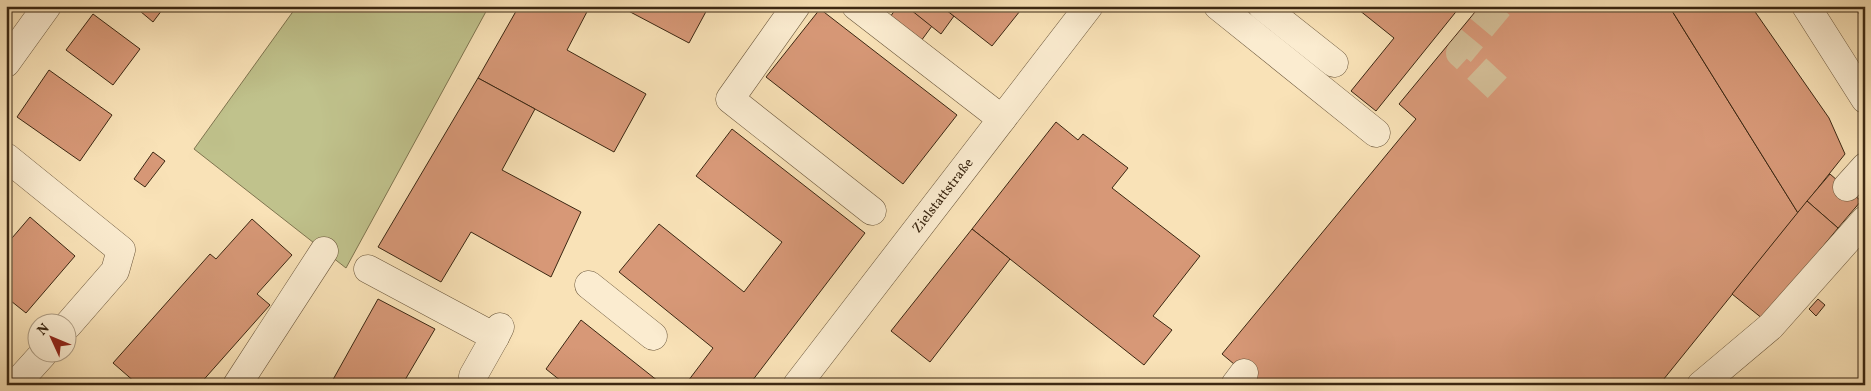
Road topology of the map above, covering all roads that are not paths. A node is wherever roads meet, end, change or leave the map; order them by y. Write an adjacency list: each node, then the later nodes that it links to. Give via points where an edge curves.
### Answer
1 (47, 6): 8 (street)
2 (796, 6): 16 (street, via 730,99)
3 (856, 6): 11 (street)
4 (1089, 6): 11 (street, Zielstattstraße)
5 (1218, 6): 12 (street)
6 (1262, 6): 9 (street)
7 (1806, 6): 10 (street)
8 (6, 62)
9 (1334, 63)
10 (1865, 99)
11 (1002, 119): 27 (street, Zielstattstraße)
12 (1376, 132)
13 (6, 157): 21 (street, via 121,250 115,272)
14 (1865, 167): 15 (street)
15 (1847, 187)
16 (872, 211)
17 (1865, 220): 28 (street, via 1771,326)
18 (324, 251): 26 (street)
19 (368, 269): 24 (street, via 498,332)
20 (589, 285): 22 (street)
21 (78, 314)
22 (653, 336)
23 (34, 364): 25 (street)
24 (473, 376)
25 (15, 385)
26 (236, 385)
27 (797, 385)
28 (1701, 385)

